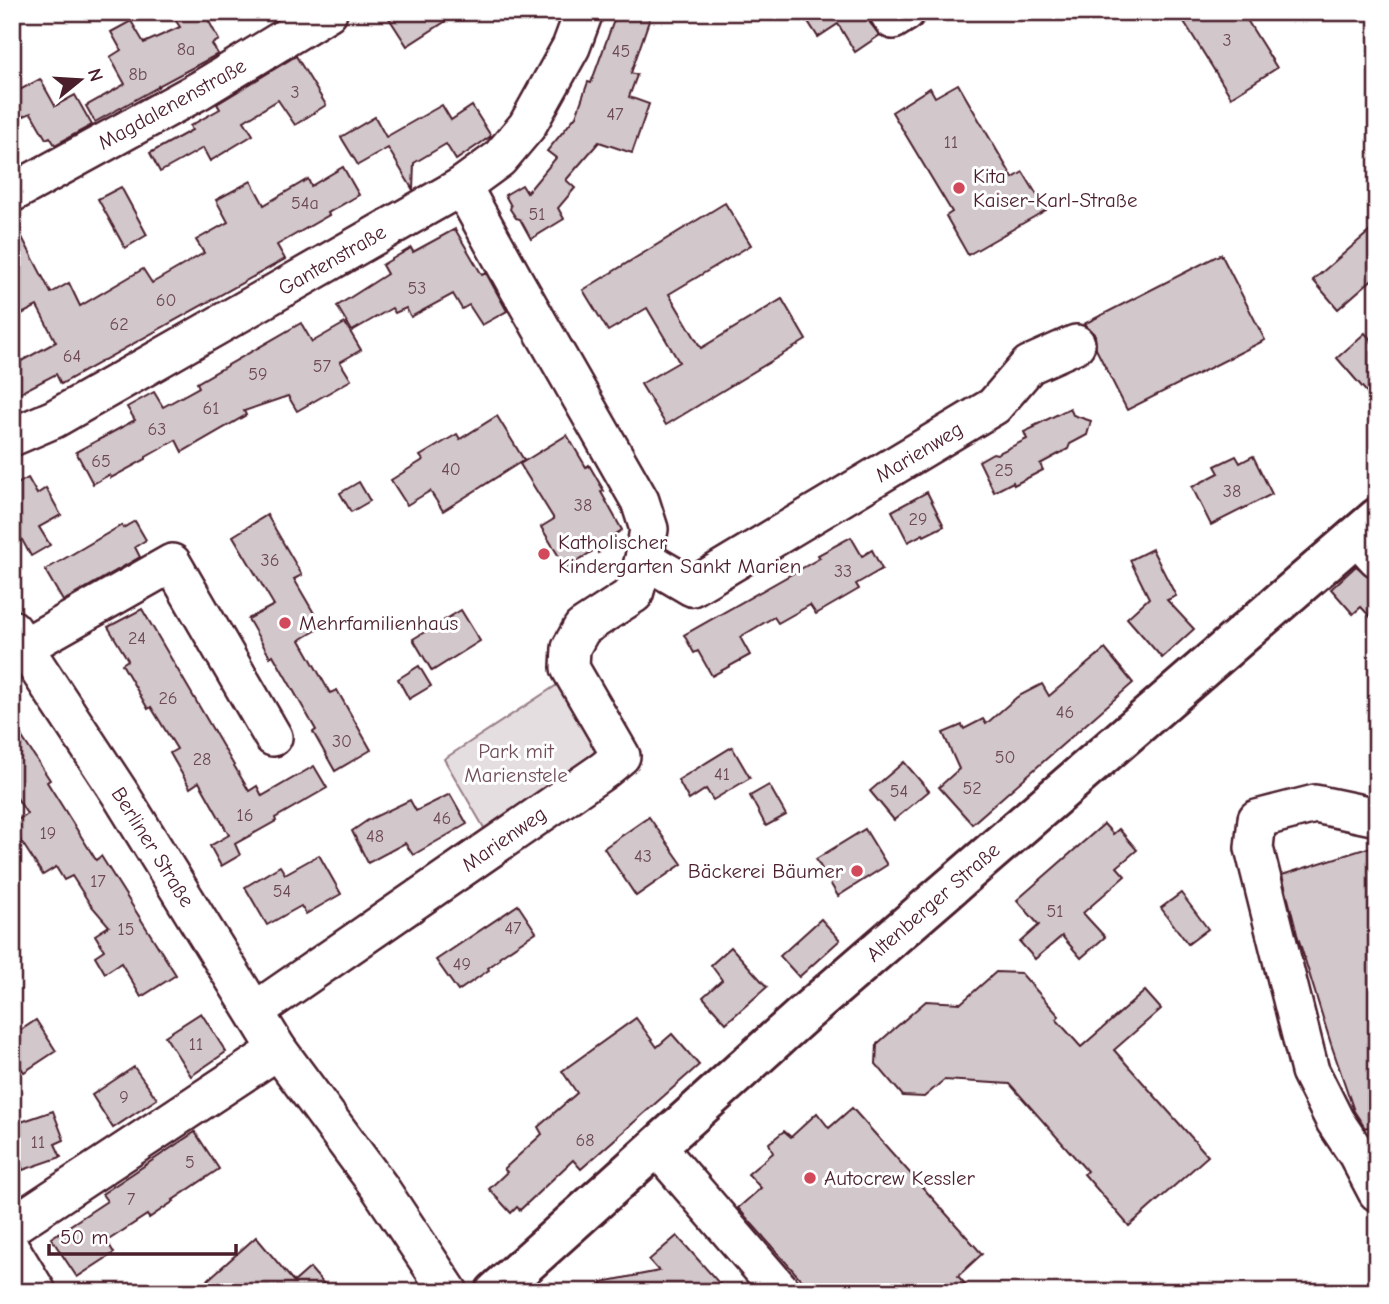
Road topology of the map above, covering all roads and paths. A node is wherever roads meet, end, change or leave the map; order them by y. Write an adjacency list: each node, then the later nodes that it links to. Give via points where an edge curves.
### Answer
1 (328, 12): 4 (street, Magdalenenstraße, via 200,90)
2 (584, 12): 3 (street, Gantenstraße, via 571,47 527,126 499,159)
3 (462, 186): 6 (street, Gantenstraße, via 54,419); 8 (street, Marienweg, via 640,500 649,529)
4 (12, 193)
5 (1076, 344): 8 (street, Marienweg, via 1029,365 994,406 692,587)
6 (12, 437)
7 (1370, 537): 14 (main road, Altenberger Straße, via 804,1013)
8 (644, 559): 12 (street, Marienweg, via 634,594 582,628 571,648 570,668 621,756)
9 (18, 638): 10 (street, Berliner Straße, via 172,562); 12 (street, Berliner Straße)
10 (273, 737)
11 (1377, 817): 15 (street, via 1315,804 1303,807 1257,819 1254,848 1310,1071)
12 (255, 1011): 13 (street, Berliner Straße)
13 (278, 1050): 16 (street); 19 (street, Berliner Straße, via 380,1188)
14 (657, 1147): 20 (main road, Altenberger Straße); 21 (street)
15 (1377, 1192)
16 (12, 1226)
17 (12, 1251): 18 (street)
18 (37, 1292)
19 (449, 1292)
20 (495, 1292)
21 (782, 1292)

